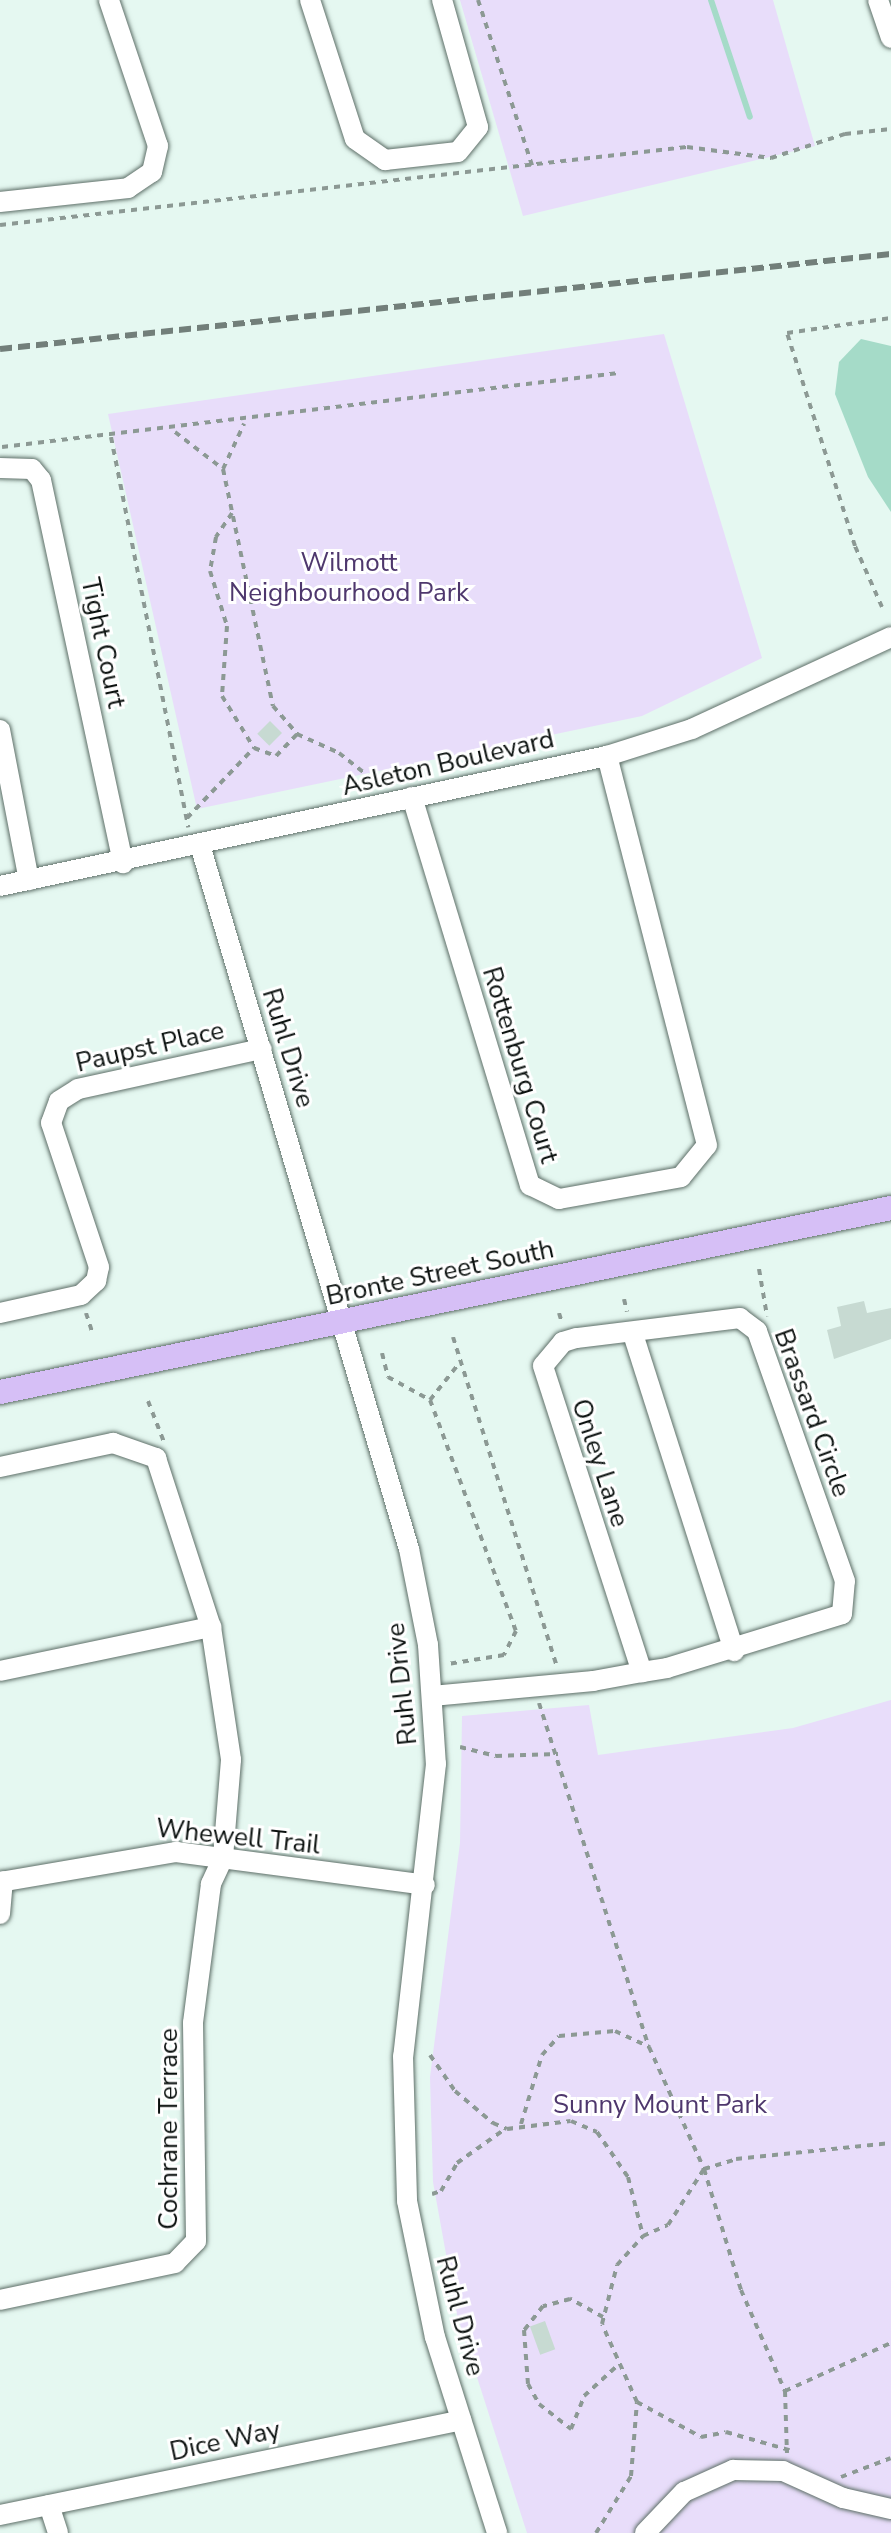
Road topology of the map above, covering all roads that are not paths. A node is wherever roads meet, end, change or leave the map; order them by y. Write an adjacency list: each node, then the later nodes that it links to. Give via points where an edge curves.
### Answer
1 (109, 0): 6 (street, via 158,146 152,172 128,188)
2 (310, 0): 3 (street, via 355,139 385,160 458,152 478,127)
3 (442, 0)
4 (878, 0): 5 (street)
5 (891, 38)
6 (0, 202)
7 (0, 468): 13 (street, Tight Court, via 32,469 41,480)
8 (890, 640): 10 (street, Asleton Boulevard, via 692,729)
9 (0, 730): 14 (street)
10 (607, 756): 11 (street, Asleton Boulevard); 11 (street, Rottenburg Court, via 707,1145 681,1177 559,1199 530,1185)
11 (406, 798): 12 (street, Asleton Boulevard)
12 (196, 846): 13 (street, Asleton Boulevard); 16 (street, Ruhl Drive)
13 (123, 863): 14 (street, Asleton Boulevard)
14 (29, 880): 15 (street, Asleton Boulevard)
15 (0, 886)
16 (262, 1049): 18 (street, Paupst Place, via 78,1089 59,1101 51,1123 99,1267 96,1281 81,1295); 19 (street, Ruhl Drive)
17 (891, 1208): 19 (main road, Bronte Street South)
18 (0, 1313)
19 (341, 1321): 21 (main road, Bronte Street South); 27 (street, Ruhl Drive, via 409,1549)
20 (633, 1334): 24 (street); 24 (street, Brassard Circle, via 740,1318 757,1331 848,1596 842,1614 826,1624); 26 (street, Onley Lane, via 563,1342 543,1366)
21 (0, 1392)
22 (0, 1467): 23 (street, Cochrane Terrace, via 113,1443 156,1458)
23 (211, 1627): 25 (street); 28 (street, Cochrane Terrace, via 231,1760)
24 (734, 1651): 26 (street, Brassard Circle)
25 (0, 1671)
26 (642, 1672): 27 (street, Brassard Circle)
27 (432, 1696): 30 (street, Ruhl Drive, via 436,1764)
28 (223, 1858): 29 (street, Whewell Trail, via 145,1853); 30 (street, Whewell Trail); 32 (street, Cochrane Terrace, via 211,1884 193,2023 196,2241 175,2263)
29 (2, 1881): 31 (street)
30 (425, 1885): 33 (street, Ruhl Drive, via 403,2056 405,2175 423,2288)
31 (0, 1914)
32 (0, 2300)
33 (461, 2420): 34 (street, Dice Way); 38 (street, Ruhl Drive)
34 (49, 2505): 36 (street, Dice Way); 37 (street)
35 (891, 2509): 39 (street, via 843,2498 790,2464 714,2475 684,2492)
36 (0, 2515)
37 (58, 2533)
38 (497, 2533)
39 (645, 2533)

